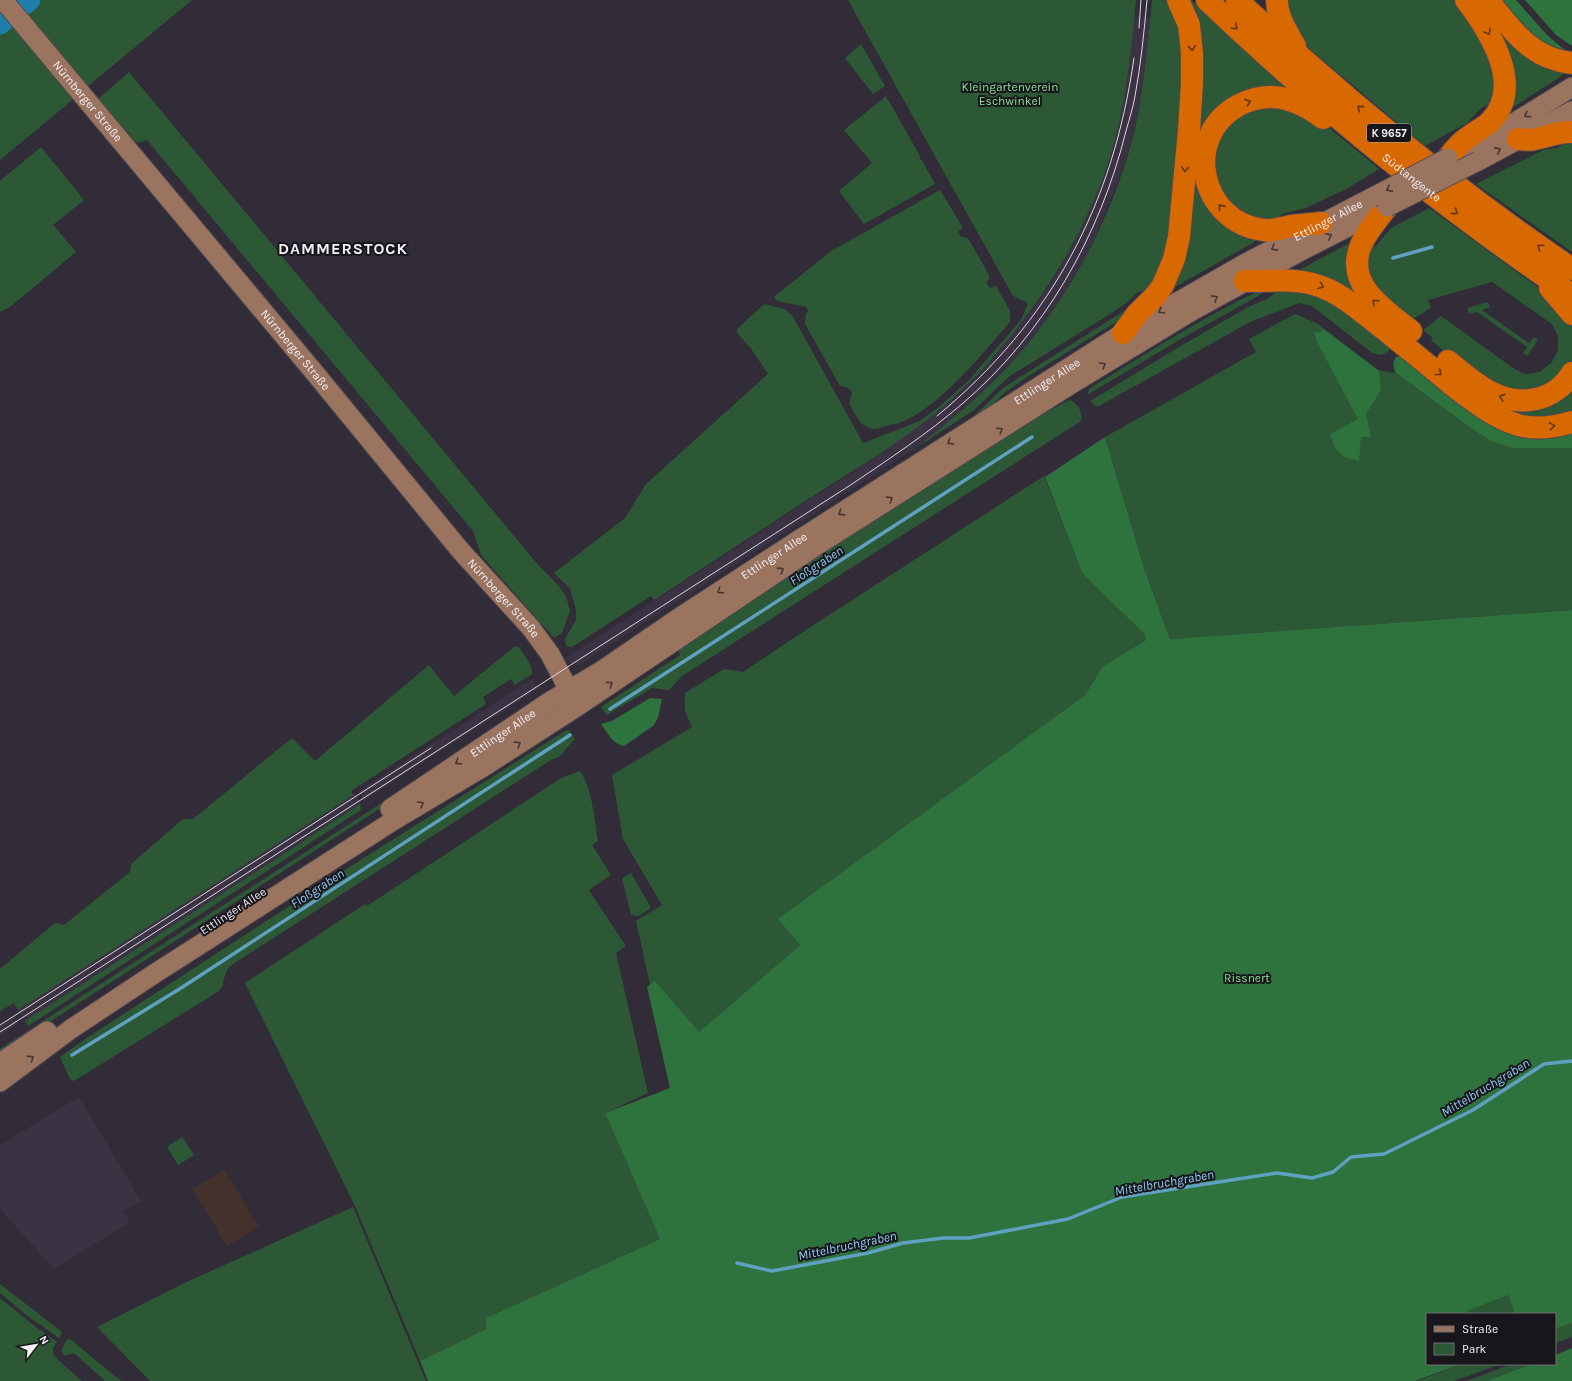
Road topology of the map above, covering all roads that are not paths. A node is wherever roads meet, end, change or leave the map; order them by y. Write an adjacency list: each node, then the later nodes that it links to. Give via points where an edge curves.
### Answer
1 (1178, 0): 23 (highway, one-way to 23, via 1189,25 1192,53 1189,130 1179,237 1174,259 1163,285)
2 (1207, 0): 13 (highway, Südtangente / K 9657, one-way to 13)
3 (1238, 0): 8 (highway, Südtangente / K 9657)
4 (1276, 0): 8 (highway, via 1283,25)
5 (1466, 0): 15 (highway, one-way to 15, via 1494,42 1501,61 1505,86 1496,114)
6 (1488, 0): 9 (highway, via 1510,27 1535,51 1546,58)
7 (4, 1): 27 (main road, Nürnberger Straße, via 460,550 531,628 550,654)
8 (1303, 60): 19 (highway, Südtangente / K 9657, one-way to 8, via 1500,219 1402,144)
9 (1572, 63)
10 (1572, 87): 15 (main road, Ettlinger Allee, one-way to 15)
11 (1572, 111): 14 (main road, Ettlinger Allee)
12 (1572, 132): 14 (highway, via 1533,140)
13 (1359, 136): 17 (highway, one-way to 13, via 1264,230 1232,219 1214,198 1207,183 1204,153 1209,135 1231,109 1248,100 1267,97 1285,99 1302,105 1338,128); 18 (highway, Südtangente / K 9657, one-way to 18, via 1414,182)
14 (1518, 139): 15 (main road, Ettlinger Allee, one-way to 14)
15 (1462, 153): 16 (main road, Ettlinger Allee, bridge); 16 (main road, Ettlinger Allee, one-way to 16, bridge)
16 (1379, 202): 17 (main road, Ettlinger Allee); 20 (main road, Ettlinger Allee, one-way to 16); 24 (highway, one-way to 16, via 1370,296 1360,277 1357,257)
17 (1321, 223): 23 (main road, Ettlinger Allee, one-way to 23)
18 (1528, 266): 21 (highway, Südtangente / K 9657); 22 (highway)
19 (1572, 269)
20 (1245, 281): 24 (highway, one-way to 24, via 1296,280 1314,284 1343,298); 28 (main road, Ettlinger Allee, one-way to 20, via 826,540 1070,385 1192,310)
21 (1572, 295)
22 (1572, 314)
23 (1123, 333): 27 (main road, Ettlinger Allee, one-way to 27, via 804,537 601,672)
24 (1407, 338): 25 (highway, one-way to 24, via 1564,384 1549,395 1525,402 1511,400 1480,386); 26 (highway, one-way to 26, via 1465,394 1504,420 1536,428)
25 (1572, 373)
26 (1572, 422)
27 (565, 683): 28 (main road, Nürnberger Straße); 29 (main road, Ettlinger Allee, one-way to 29, via 500,734 388,810)
28 (578, 706): 30 (main road, Ettlinger Allee, one-way to 28, via 71,1028 160,970)
29 (0, 1063)
30 (0, 1082)

